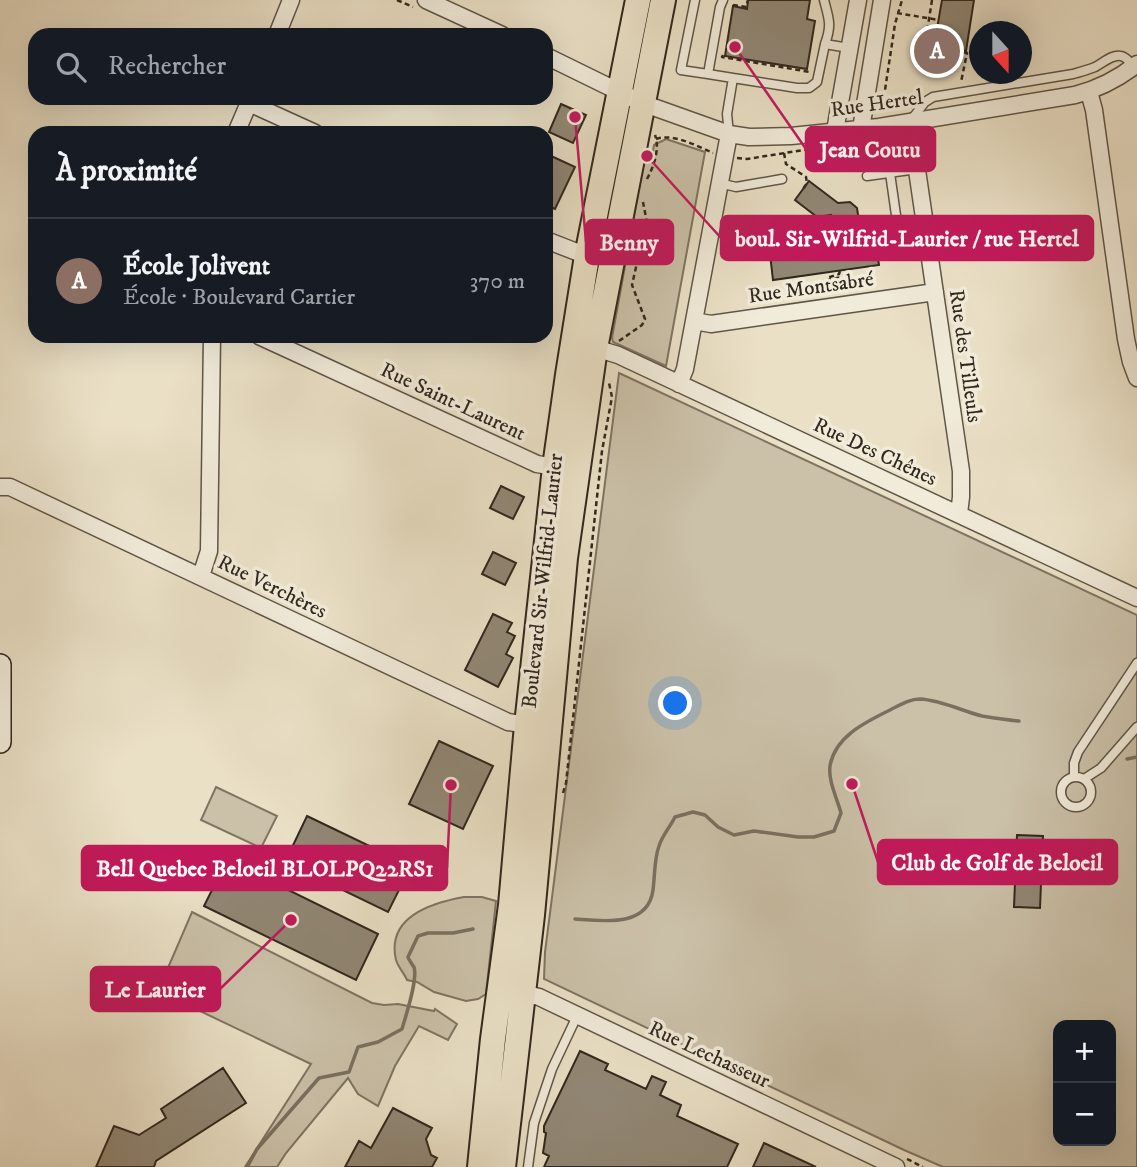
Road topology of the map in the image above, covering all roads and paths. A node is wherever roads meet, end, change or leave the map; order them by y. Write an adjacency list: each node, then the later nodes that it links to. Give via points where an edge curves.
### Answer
1 (290, 0): 17 (street)
2 (426, 0): 18 (street)
3 (638, 0): 31 (main road, Boulevard Sir-Wilfrid-Laurier)
4 (663, 0): 31 (main road, Boulevard Sir-Wilfrid-Laurier)
5 (695, 0): 27 (lane, via 681,70)
6 (723, 0): 27 (lane)
7 (748, 0): 12 (path, via 746,7)
8 (824, 0): 19 (lane, via 830,22)
9 (858, 0): 21 (street)
10 (902, 0): 14 (path)
11 (932, 0): 15 (path)
12 (732, 5)
13 (885, 6): 14 (path); 34 (street)
14 (899, 13): 15 (path); 34 (path, via 884,93 877,105)
15 (930, 19): 16 (path); 29 (path, via 925,45 967,52)
16 (939, 20)
17 (280, 28)
18 (487, 28)
19 (825, 44): 21 (lane); 28 (lane, via 817,82 811,88)
20 (724, 47): 23 (path, via 722,57)
21 (849, 48): 39 (street)
22 (553, 59): 31 (street, Rue Hertel)
23 (730, 59): 25 (path); 26 (path)
24 (1135, 65): 30 (street, Rue Hertel); 35 (lane, via 1117,56 1073,74 933,97)
25 (728, 68)
26 (806, 71)
27 (708, 74): 28 (lane)
28 (733, 78): 41 (lane)
29 (962, 86)
30 (1088, 92): 35 (street, Rue Hertel); 71 (street, via 1126,339)
31 (631, 97): 41 (street, Rue Hertel); 63 (main road, Boulevard Sir-Wilfrid-Laurier); 70 (main road, Boulevard Sir-Wilfrid-Laurier)
32 (248, 105): 36 (street)
33 (260, 105): 37 (street)
34 (865, 107): 38 (street)
35 (910, 122): 38 (street, Rue Hertel); 47 (street, Rue des Tilleuls)
36 (239, 126)
37 (301, 126)
38 (861, 129): 39 (street, Rue Hertel)
39 (835, 131): 41 (street, Rue Hertel, via 772,137)
40 (653, 132): 42 (path)
41 (729, 134): 51 (street)
42 (656, 139): 44 (path, via 671,138); 52 (path, via 652,171)
43 (784, 153): 53 (path, via 786,164 806,177)
44 (716, 154)
45 (731, 157): 46 (path)
46 (759, 157)
47 (917, 170): 48 (lane); 60 (street, Rue des Tilleuls)
48 (890, 173): 49 (lane); 60 (lane, via 900,243)
49 (867, 176)
50 (782, 179): 51 (lane, via 736,187)
51 (719, 183): 67 (street)
52 (645, 184)
53 (803, 189)
54 (643, 197): 70 (path, via 649,233 632,285 645,318 642,325)
55 (860, 225): 56 (path)
56 (889, 225)
57 (833, 229): 61 (path)
58 (891, 236): 59 (path)
59 (862, 240)
60 (927, 240): 66 (street, Rue des Tilleuls)
61 (720, 242)
62 (553, 243): 63 (street)
63 (587, 257): 74 (main road, Boulevard Sir-Wilfrid-Laurier)
64 (840, 271): 65 (path, via 827,280 842,277)
65 (844, 285)
66 (935, 292): 67 (street, Rue Montsabré, via 711,324); 76 (street, Rue des Tilleuls, via 961,471)
67 (694, 321): 73 (street)
68 (212, 343): 77 (street, via 209,551)
69 (274, 343): 74 (street, Rue Saint-Laurent, via 537,464)
70 (605, 346): 73 (street, Rue Des Chênes); 87 (main road, Boulevard Sir-Wilfrid-Laurier, via 565,558 532,915)
71 (1137, 378)
72 (607, 379): 86 (path, via 612,397)
73 (679, 384): 76 (street, Rue Des Chênes)
74 (555, 467): 81 (main road, Boulevard Sir-Wilfrid-Laurier)
75 (0, 487): 77 (street, Rue Verchères, via 10,487)
76 (958, 514): 78 (street, Rue Des Chênes)
77 (201, 576): 81 (street, Rue Verchères, via 508,722)
78 (1137, 598)
79 (1137, 663): 84 (lane, via 1078,752)
80 (0, 665): 83 (main road)
81 (527, 724): 87 (main road, Boulevard Sir-Wilfrid-Laurier, via 511,905)
82 (1137, 727): 85 (lane, via 1101,768)
83 (0, 742)
84 (1074, 777): 85 (lane); 85 (lane, via 1061,790 1070,806 1085,805 1091,797 1091,786)
85 (1084, 779)
86 (561, 798)
87 (511, 991): 88 (street, Rue Lechasseur, via 539,997); 89 (main road, Boulevard Sir-Wilfrid-Laurier, via 494,1039); 90 (main road, Boulevard Sir-Wilfrid-Laurier)
88 (577, 1016): 91 (lane, via 534,1123); 92 (street, Rue Lechasseur)
89 (480, 1167)
90 (503, 1167)
91 (528, 1167)
92 (896, 1167)

